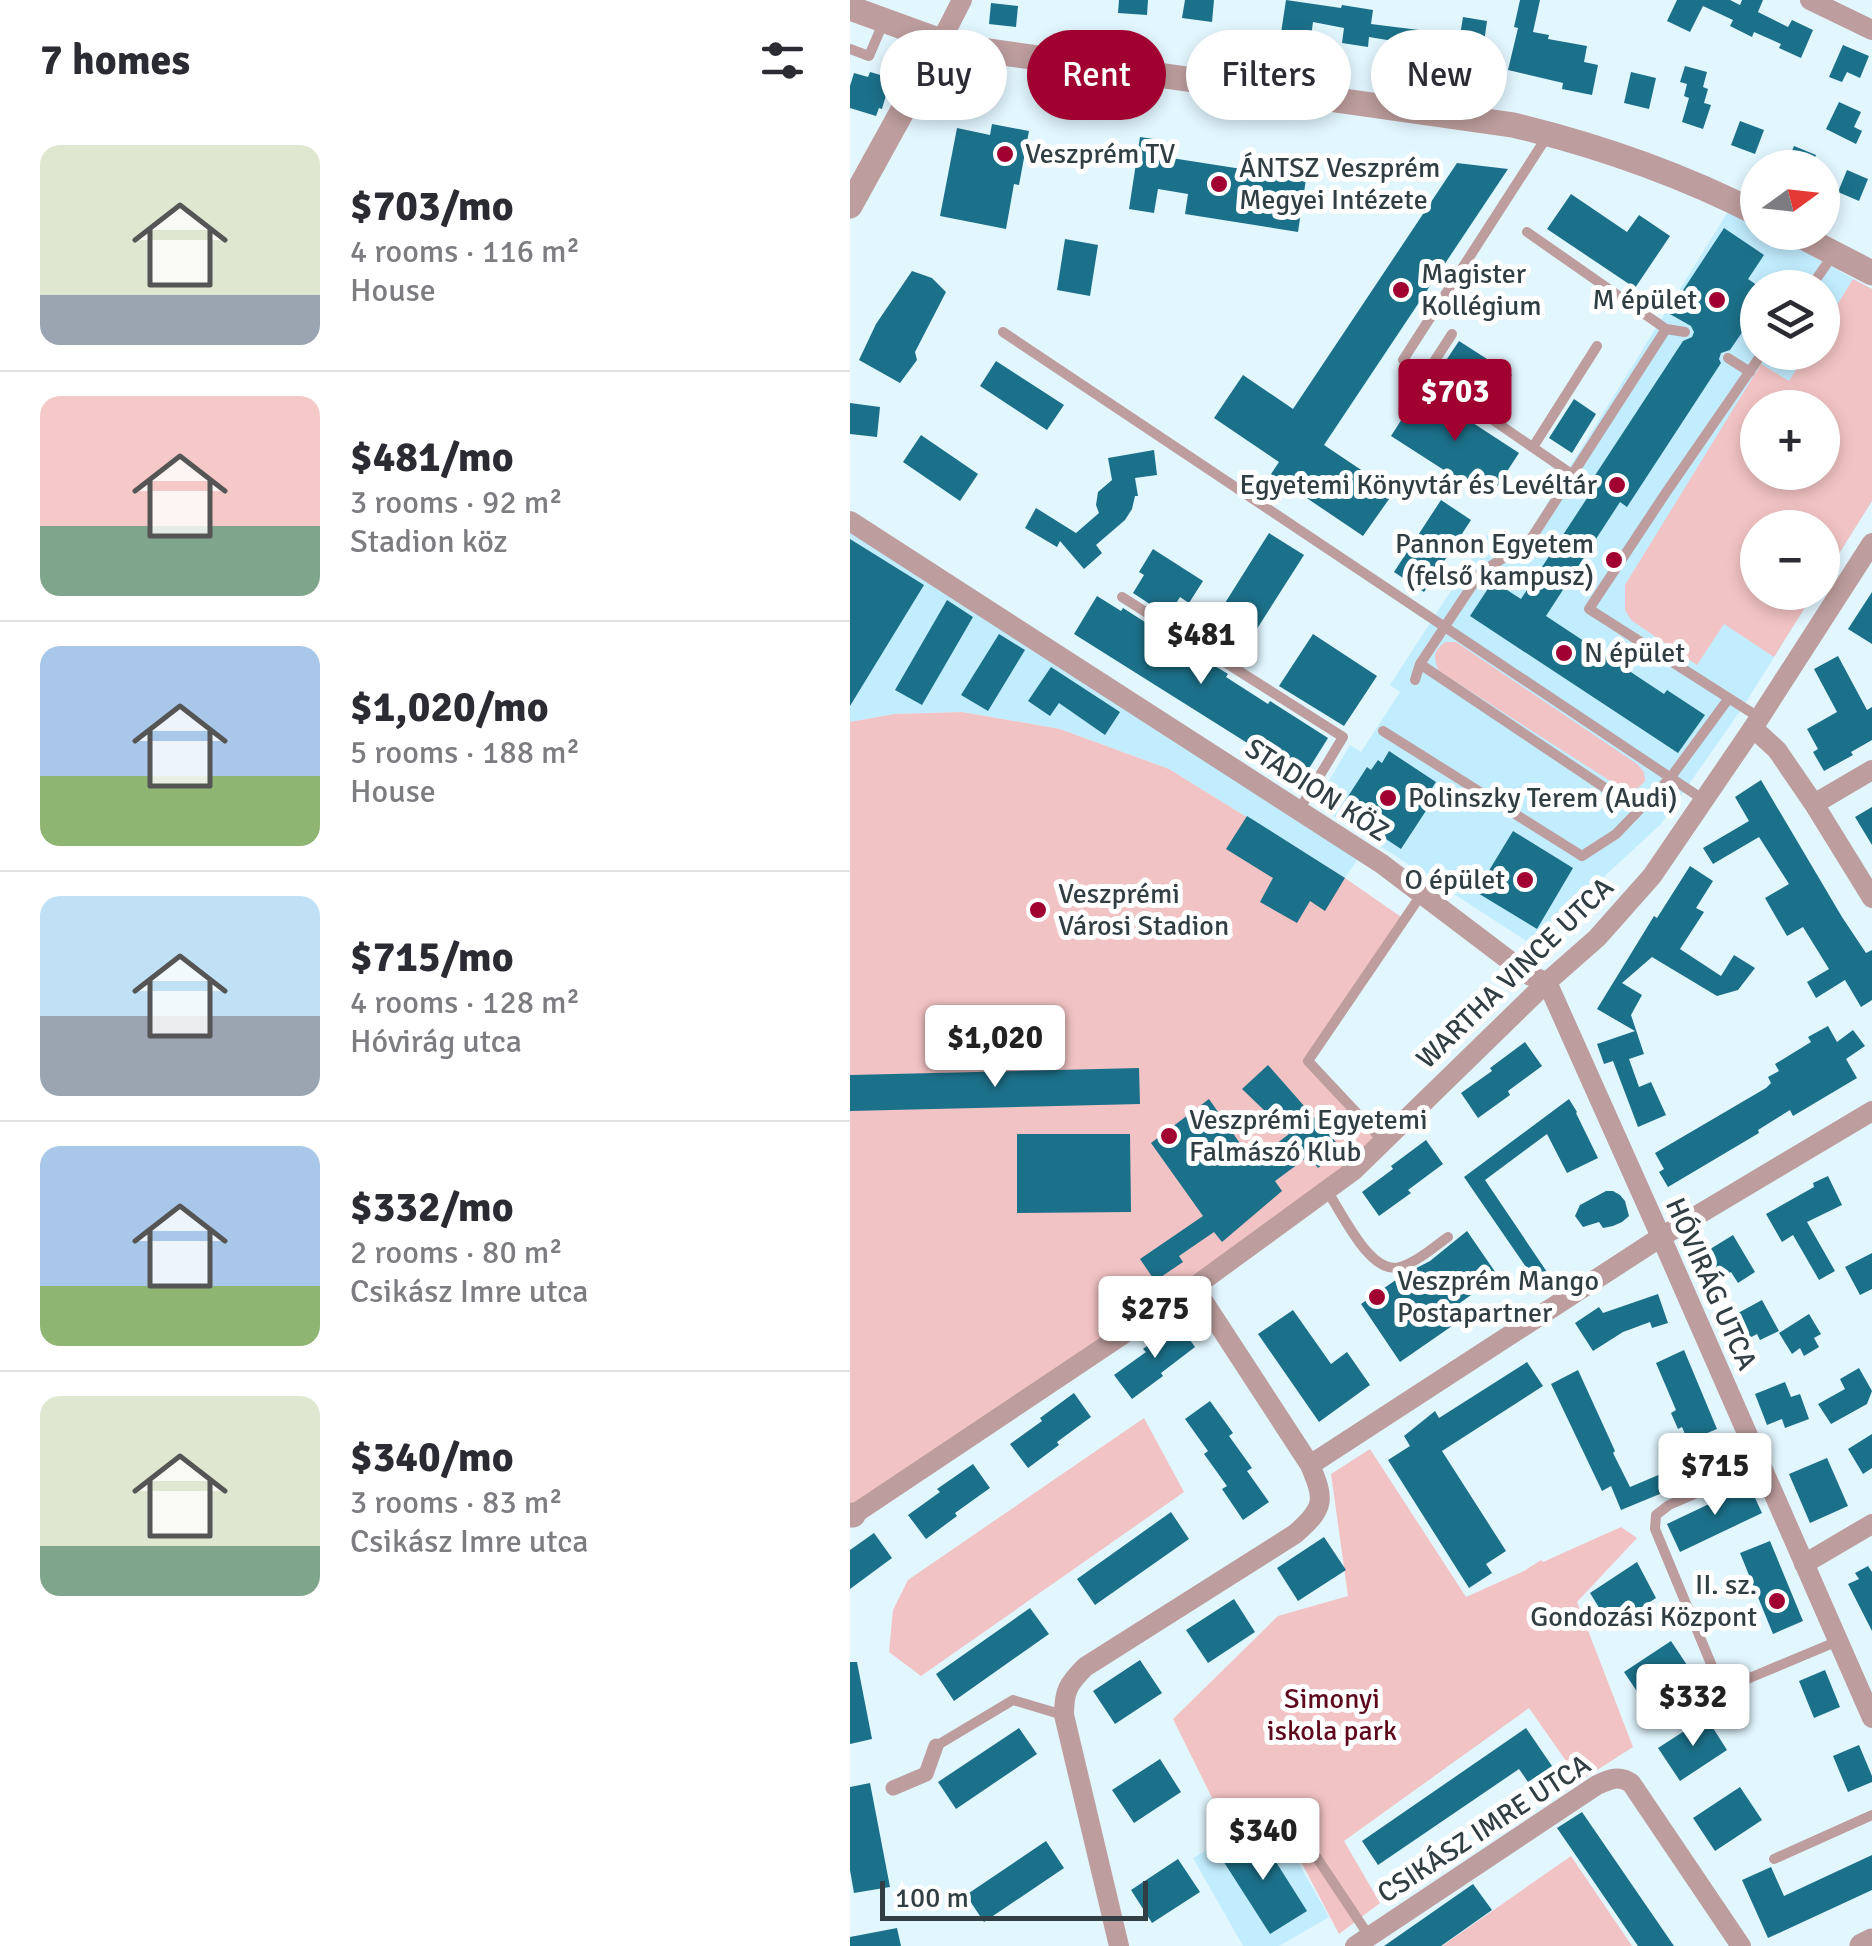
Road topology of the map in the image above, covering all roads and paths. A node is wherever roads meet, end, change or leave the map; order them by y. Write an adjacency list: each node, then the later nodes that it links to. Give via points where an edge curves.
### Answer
1 (962, 0): 6 (street)
2 (1810, 0): 7 (street)
3 (850, 8): 4 (street)
4 (884, 20): 5 (street); 8 (lane, via 870,56)
5 (911, 30)
6 (947, 30)
7 (1872, 30)
8 (850, 49)
9 (1007, 55): 11 (street)
10 (897, 120): 13 (street)
11 (1549, 134): 12 (street); 25 (lane)
12 (1740, 205)
13 (850, 206)
14 (1526, 232): 19 (lane)
15 (1827, 250): 16 (street)
16 (1834, 254): 17 (lane); 18 (street)
17 (1823, 270)
18 (1872, 273)
19 (1666, 329): 21 (lane); 28 (lane)
20 (1002, 332): 32 (lane)
21 (1685, 332)
22 (1452, 334): 27 (lane, via 1426,374)
23 (1598, 346): 27 (lane)
24 (1728, 358): 26 (lane)
25 (1403, 360)
26 (1750, 372): 35 (lane, via 1589,609)
27 (1533, 448): 28 (lane)
28 (1572, 474): 32 (lane, via 1529,542 1481,572)
29 (850, 522): 42 (street, STADION KÖZ)
30 (1872, 543): 36 (street, WARTHA VINCE UTCA)
31 (1122, 598): 42 (lane, via 1344,737)
32 (1443, 626): 33 (lane); 39 (lane)
33 (1420, 664): 34 (lane); 43 (lane)
34 (1415, 680)
35 (1729, 698): 36 (lane); 39 (lane)
36 (1757, 723): 40 (street, WARTHA VINCE UTCA); 41 (street)
37 (1383, 731): 43 (lane, via 1582,856)
38 (1872, 770): 41 (street)
39 (1671, 777): 40 (lane); 43 (lane)
40 (1704, 800): 46 (street, WARTHA VINCE UTCA, via 1652,876)
41 (1814, 804): 45 (street)
42 (1299, 810): 44 (street, STADION KÖZ)
43 (1638, 810)
44 (1421, 895): 46 (street, STADION KÖZ); 48 (lane, via 1308,1062)
45 (1872, 898)
46 (1547, 982): 48 (street, WARTHA VINCE UTCA); 50 (street, HÓVIRÁG UTCA)
47 (1872, 1112): 50 (street)
48 (1382, 1141): 49 (street, WARTHA VINCE UTCA)
49 (1327, 1190): 51 (lane, via 1370,1257 1385,1267 1411,1262); 52 (street, WARTHA VINCE UTCA)
50 (1662, 1236): 53 (street); 54 (street, HÓVIRÁG UTCA)
51 (1448, 1237)
52 (1194, 1286): 53 (street); 55 (street, WARTHA VINCE UTCA)
53 (1310, 1465): 59 (street, via 1322,1493 1314,1517 1084,1667 1070,1682)
54 (1760, 1466): 57 (street, HÓVIRÁG UTCA); 58 (lane, via 1656,1515 1655,1528 1714,1671 1723,1682 1740,1682)
55 (851, 1515)
56 (1872, 1524): 57 (street)
57 (1804, 1564): 58 (street, HÓVIRÁG UTCA)
58 (1838, 1642): 60 (street, HÓVIRÁG UTCA)
59 (1064, 1715): 61 (lane, via 1013,1700); 68 (street)
60 (1872, 1718)
61 (936, 1746): 62 (street, via 926,1774)
62 (893, 1788)
63 (1872, 1815): 65 (lane)
64 (1301, 1834): 66 (lane)
65 (1774, 1859)
66 (1362, 1941): 69 (street, CSIKÁSZ IMRE UTCA, via 1613,1778 1632,1783)
67 (1872, 1941): 70 (street)
68 (1119, 1946)
69 (1741, 1946)
70 (1862, 1946)

